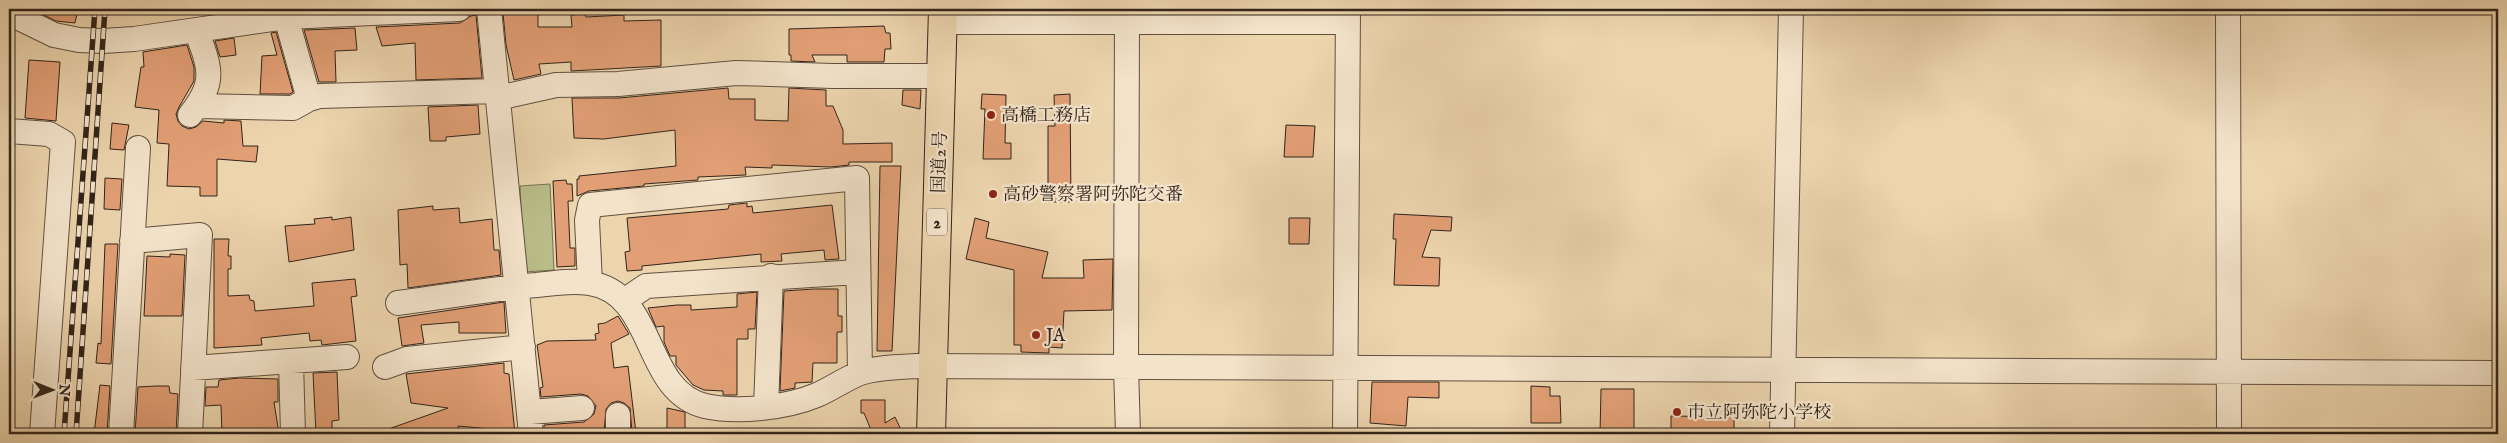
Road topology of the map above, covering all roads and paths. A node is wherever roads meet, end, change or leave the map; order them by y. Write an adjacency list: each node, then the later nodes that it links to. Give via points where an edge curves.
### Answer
1 (459, 9): 9 (street)
2 (489, 9): 12 (street)
3 (1791, 9): 31 (street)
4 (2228, 9): 32 (street)
5 (9, 14): 10 (street, via 54,35 78,40 134,39)
6 (943, 16): 7 (street); 11 (highway, 国道2号 / 2)
7 (1127, 16): 8 (street); 28 (street)
8 (1348, 16): 29 (street)
9 (286, 17): 10 (street); 13 (street)
10 (196, 30): 13 (street, via 210,72 206,91 193,110 293,108)
11 (942, 76): 12 (street, via 736,73 618,84 556,85); 27 (highway, 国道2号 / 2)
12 (498, 94): 13 (street, via 320,96); 20 (street)
13 (309, 99)
14 (9, 131): 38 (street, via 49,134 63,142)
15 (138, 148): 16 (street)
16 (132, 241): 30 (street, via 200,235); 39 (street)
17 (858, 272): 18 (street); 19 (street, via 857,178 590,205 587,220); 33 (street)
18 (771, 276): 21 (street, via 646,286); 35 (street)
19 (590, 283): 20 (street); 21 (street)
20 (515, 287): 22 (street); 23 (street)
21 (624, 301): 35 (street, via 635,312 660,366 677,392 704,406 738,410)
22 (398, 303)
23 (523, 347): 26 (street, via 407,359); 37 (street)
24 (347, 357): 25 (street)
25 (291, 361): 30 (street); 41 (street)
26 (385, 367)
27 (932, 367): 28 (street); 33 (street, via 880,368); 42 (highway, 国道2号 / 2)
28 (1126, 367): 29 (street); 43 (street)
29 (1345, 367): 31 (street); 44 (street)
30 (194, 368): 40 (street)
31 (1782, 371): 32 (street); 45 (street)
32 (2228, 372): 34 (street); 46 (street)
33 (860, 373): 35 (street, via 814,396)
34 (2498, 373)
35 (766, 407)
36 (582, 408): 37 (street)
37 (530, 423)
38 (42, 434)
39 (121, 434)
40 (190, 434)
41 (293, 434)
42 (931, 434)
43 (1128, 434)
44 (1345, 434)
45 (1782, 434)
46 (2229, 434)

